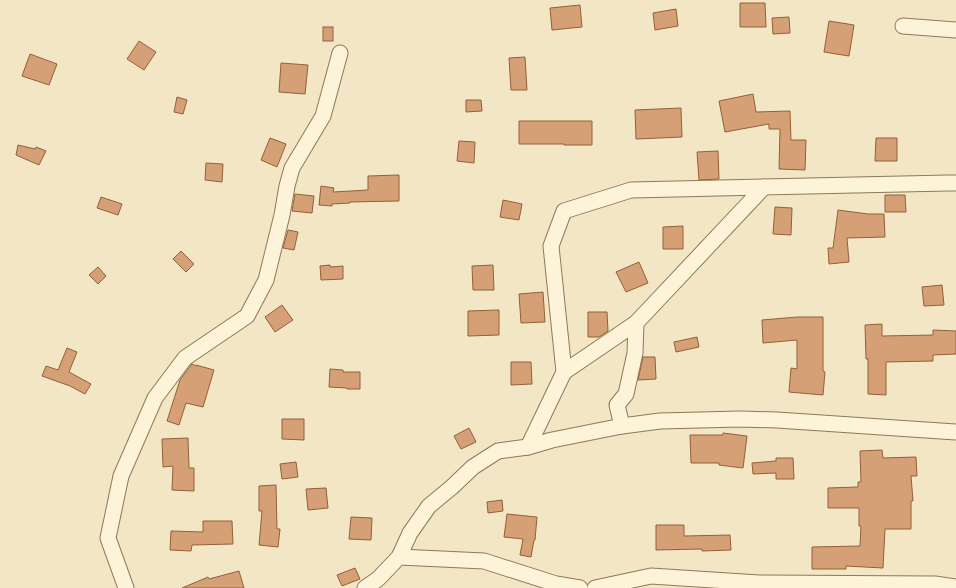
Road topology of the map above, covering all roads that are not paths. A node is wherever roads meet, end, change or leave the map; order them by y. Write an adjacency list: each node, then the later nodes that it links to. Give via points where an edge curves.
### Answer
1 (903, 26): 2 (street)
2 (956, 30)
3 (340, 53): 16 (street, via 323,116 292,168 266,280 247,316 185,358 155,398 121,476 108,538)
4 (956, 183): 5 (street)
5 (764, 187): 6 (street); 7 (street, via 631,190 564,211 551,246)
6 (636, 323): 7 (street); 9 (street, via 635,353 626,394 617,406)
7 (564, 372): 8 (street)
8 (546, 409): 11 (street); 12 (street)
9 (622, 426): 10 (street, via 660,421 740,419); 11 (street)
10 (956, 432)
11 (552, 440): 12 (street)
12 (528, 447): 13 (street, via 498,451 473,467 429,506 410,533)
13 (399, 557): 17 (street, via 378,579); 18 (street, via 484,561 556,584)
14 (621, 585): 15 (street, via 651,576); 19 (street)
15 (860, 586): 20 (street, via 935,584)
16 (126, 588)
17 (365, 588)
18 (580, 588)
19 (595, 588)
20 (956, 588)

